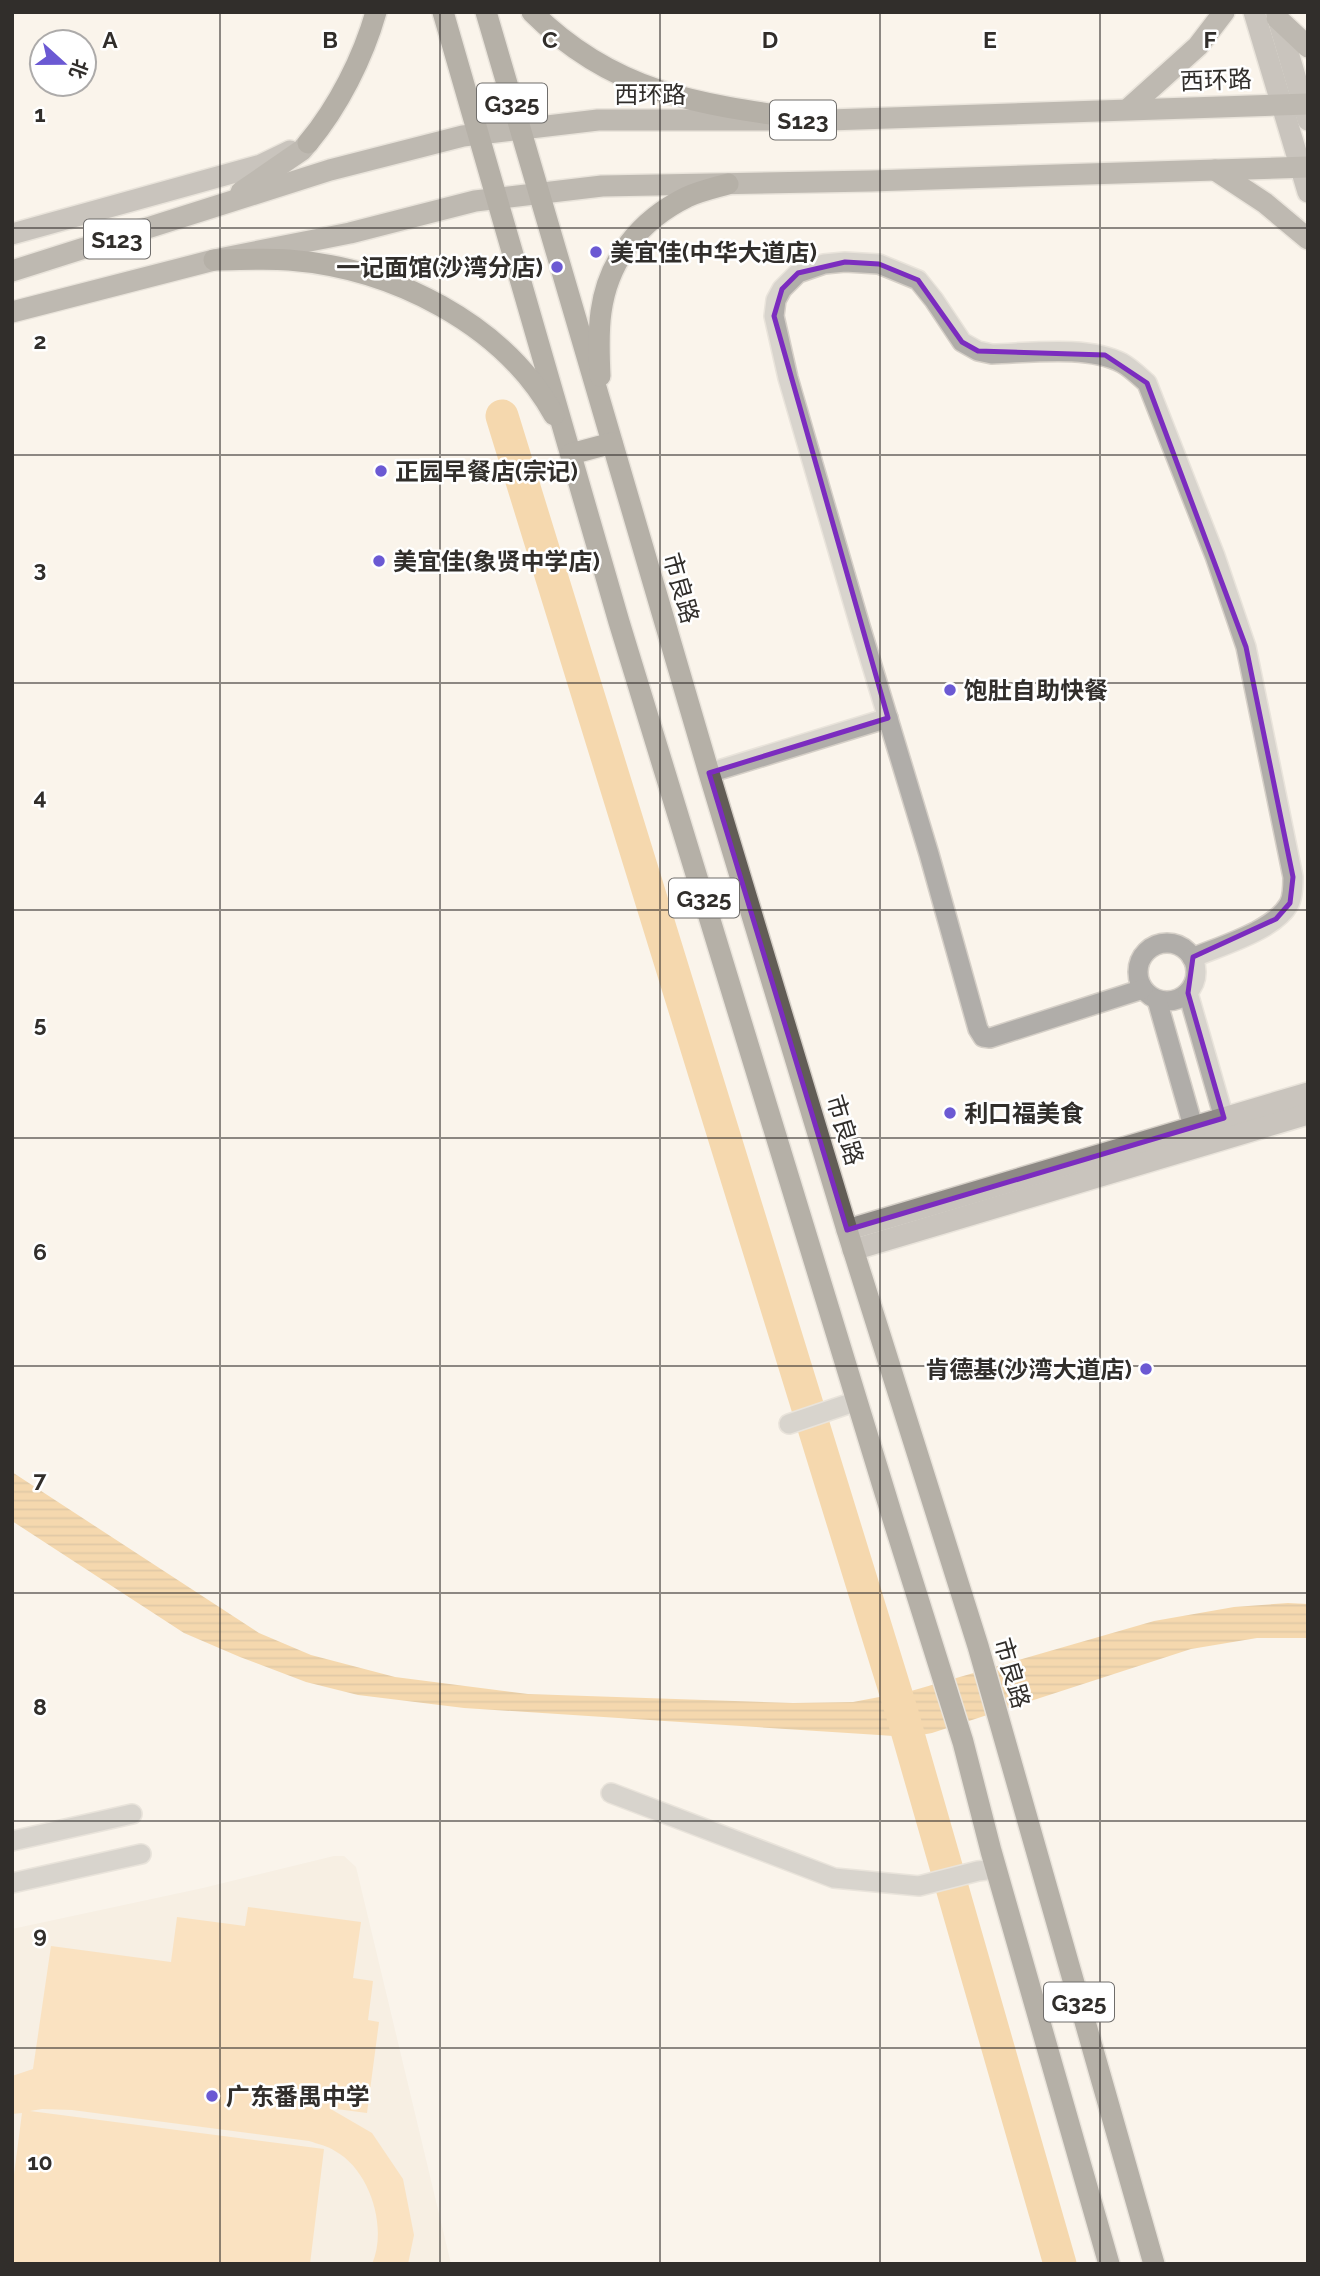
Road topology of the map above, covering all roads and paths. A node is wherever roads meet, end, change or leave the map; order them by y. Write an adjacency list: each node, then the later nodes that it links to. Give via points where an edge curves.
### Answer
1 (376, 12): 15 (highway, via 349,77 324,124)
2 (443, 12): 14 (highway, G325)
3 (486, 12): 13 (highway, 市良路 / G325)
4 (532, 12): 12 (highway, via 595,62 659,92 718,107)
5 (1224, 12): 10 (main road, via 1198,46)
6 (1254, 12): 9 (street)
7 (1276, 15): 8 (main road); 11 (street)
8 (1308, 47)
9 (1282, 105): 10 (main road, 西环路 / S123); 11 (main road, 西环路 / S123); 16 (street)
10 (1128, 109): 12 (main road, 西环路 / S123)
11 (1306, 109)
12 (813, 120): 13 (main road, 西环路 / S123, via 598,120)
13 (520, 130): 14 (main road, 西环路 / S123); 20 (highway, 市良路 / G325)
14 (478, 134): 21 (highway, G325); 22 (main road, 西环路 / S123, via 330,170)
15 (307, 143): 22 (main road); 23 (street, via 261,165)
16 (1304, 167): 17 (main road, S123); 19 (street)
17 (1215, 170): 18 (main road, S123); 24 (main road)
18 (728, 184): 20 (main road, S123, via 602,186); 28 (highway, via 662,211 622,252 601,312)
19 (1308, 192)
20 (538, 194): 21 (main road, S123); 28 (highway, 市良路 / G325)
21 (497, 199): 25 (main road, S123); 30 (highway, G325)
22 (222, 205): 26 (main road, 西环路 / S123)
23 (12, 234)
24 (1308, 239)
25 (214, 260): 27 (main road, S123); 30 (highway, via 290,260 340,269 427,299 463,318 499,348 547,402)
26 (12, 271)
27 (12, 312)
28 (600, 403): 29 (highway, 市良路 / G325)
29 (612, 443): 30 (highway); 32 (highway, 市良路 / G325)
30 (569, 446): 41 (highway, G325)
31 (888, 718): 32 (street); 33 (street, via 774,316 782,289 798,273 824,264 879,264 918,280 961,342 978,351 1105,355 1146,383 1246,647 1293,877 1290,903 1276,919); 35 (street, via 983,1037)
32 (709, 773): 40 (highway, 市良路 / G325)
33 (1192, 958): 34 (street, via 1196,978); 35 (street, via 1174,944 1154,946 1146,952 1140,960 1139,980)
34 (1188, 993): 35 (street, via 1173,1001); 38 (street)
35 (1150, 994): 39 (street)
36 (1308, 1093): 38 (street)
37 (1308, 1114): 40 (street)
38 (1224, 1118): 39 (street)
39 (1193, 1126): 40 (street)
40 (850, 1240): 50 (highway, 市良路 / G325, via 978,1646)
41 (849, 1405): 42 (street); 47 (highway, G325, via 963,1742)
42 (789, 1424)
43 (611, 1793): 47 (street, via 834,1878 919,1886)
44 (132, 1814): 45 (street)
45 (12, 1841)
46 (141, 1854): 48 (street)
47 (987, 1870): 49 (highway, G325)
48 (12, 1883)
49 (1109, 2264)
50 (1154, 2264)

